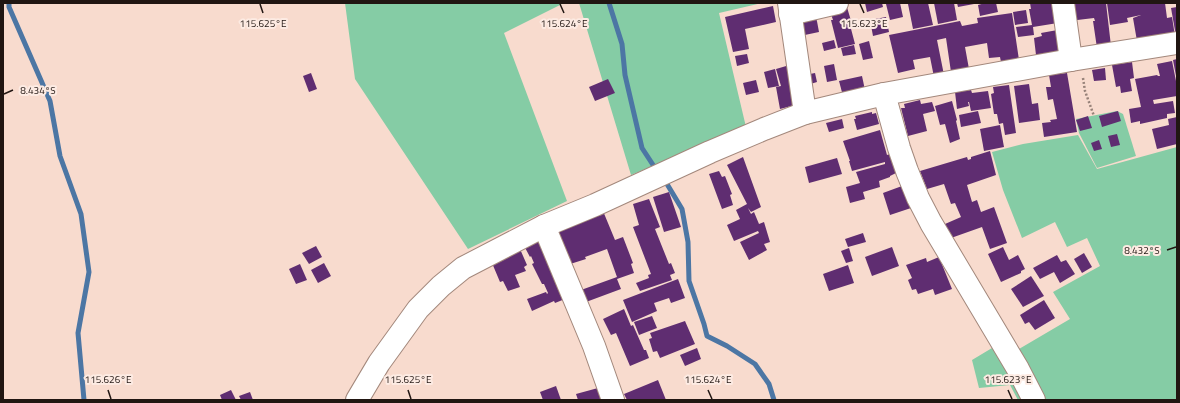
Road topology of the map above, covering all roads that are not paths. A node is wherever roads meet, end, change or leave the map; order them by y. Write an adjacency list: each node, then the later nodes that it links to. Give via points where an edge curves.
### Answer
1 (836, 3): 3 (street)
2 (1063, 3): 5 (street)
3 (790, 9): 7 (street)
4 (1177, 43): 5 (street)
5 (1076, 59): 6 (street)
6 (884, 94): 7 (street); 11 (street, via 899,148 918,198)
7 (805, 113): 8 (street, via 675,167)
8 (544, 226): 9 (street, via 463,268 441,286 418,309 399,334); 10 (street, via 594,346)
9 (357, 400)
10 (613, 400)
11 (1034, 400)

